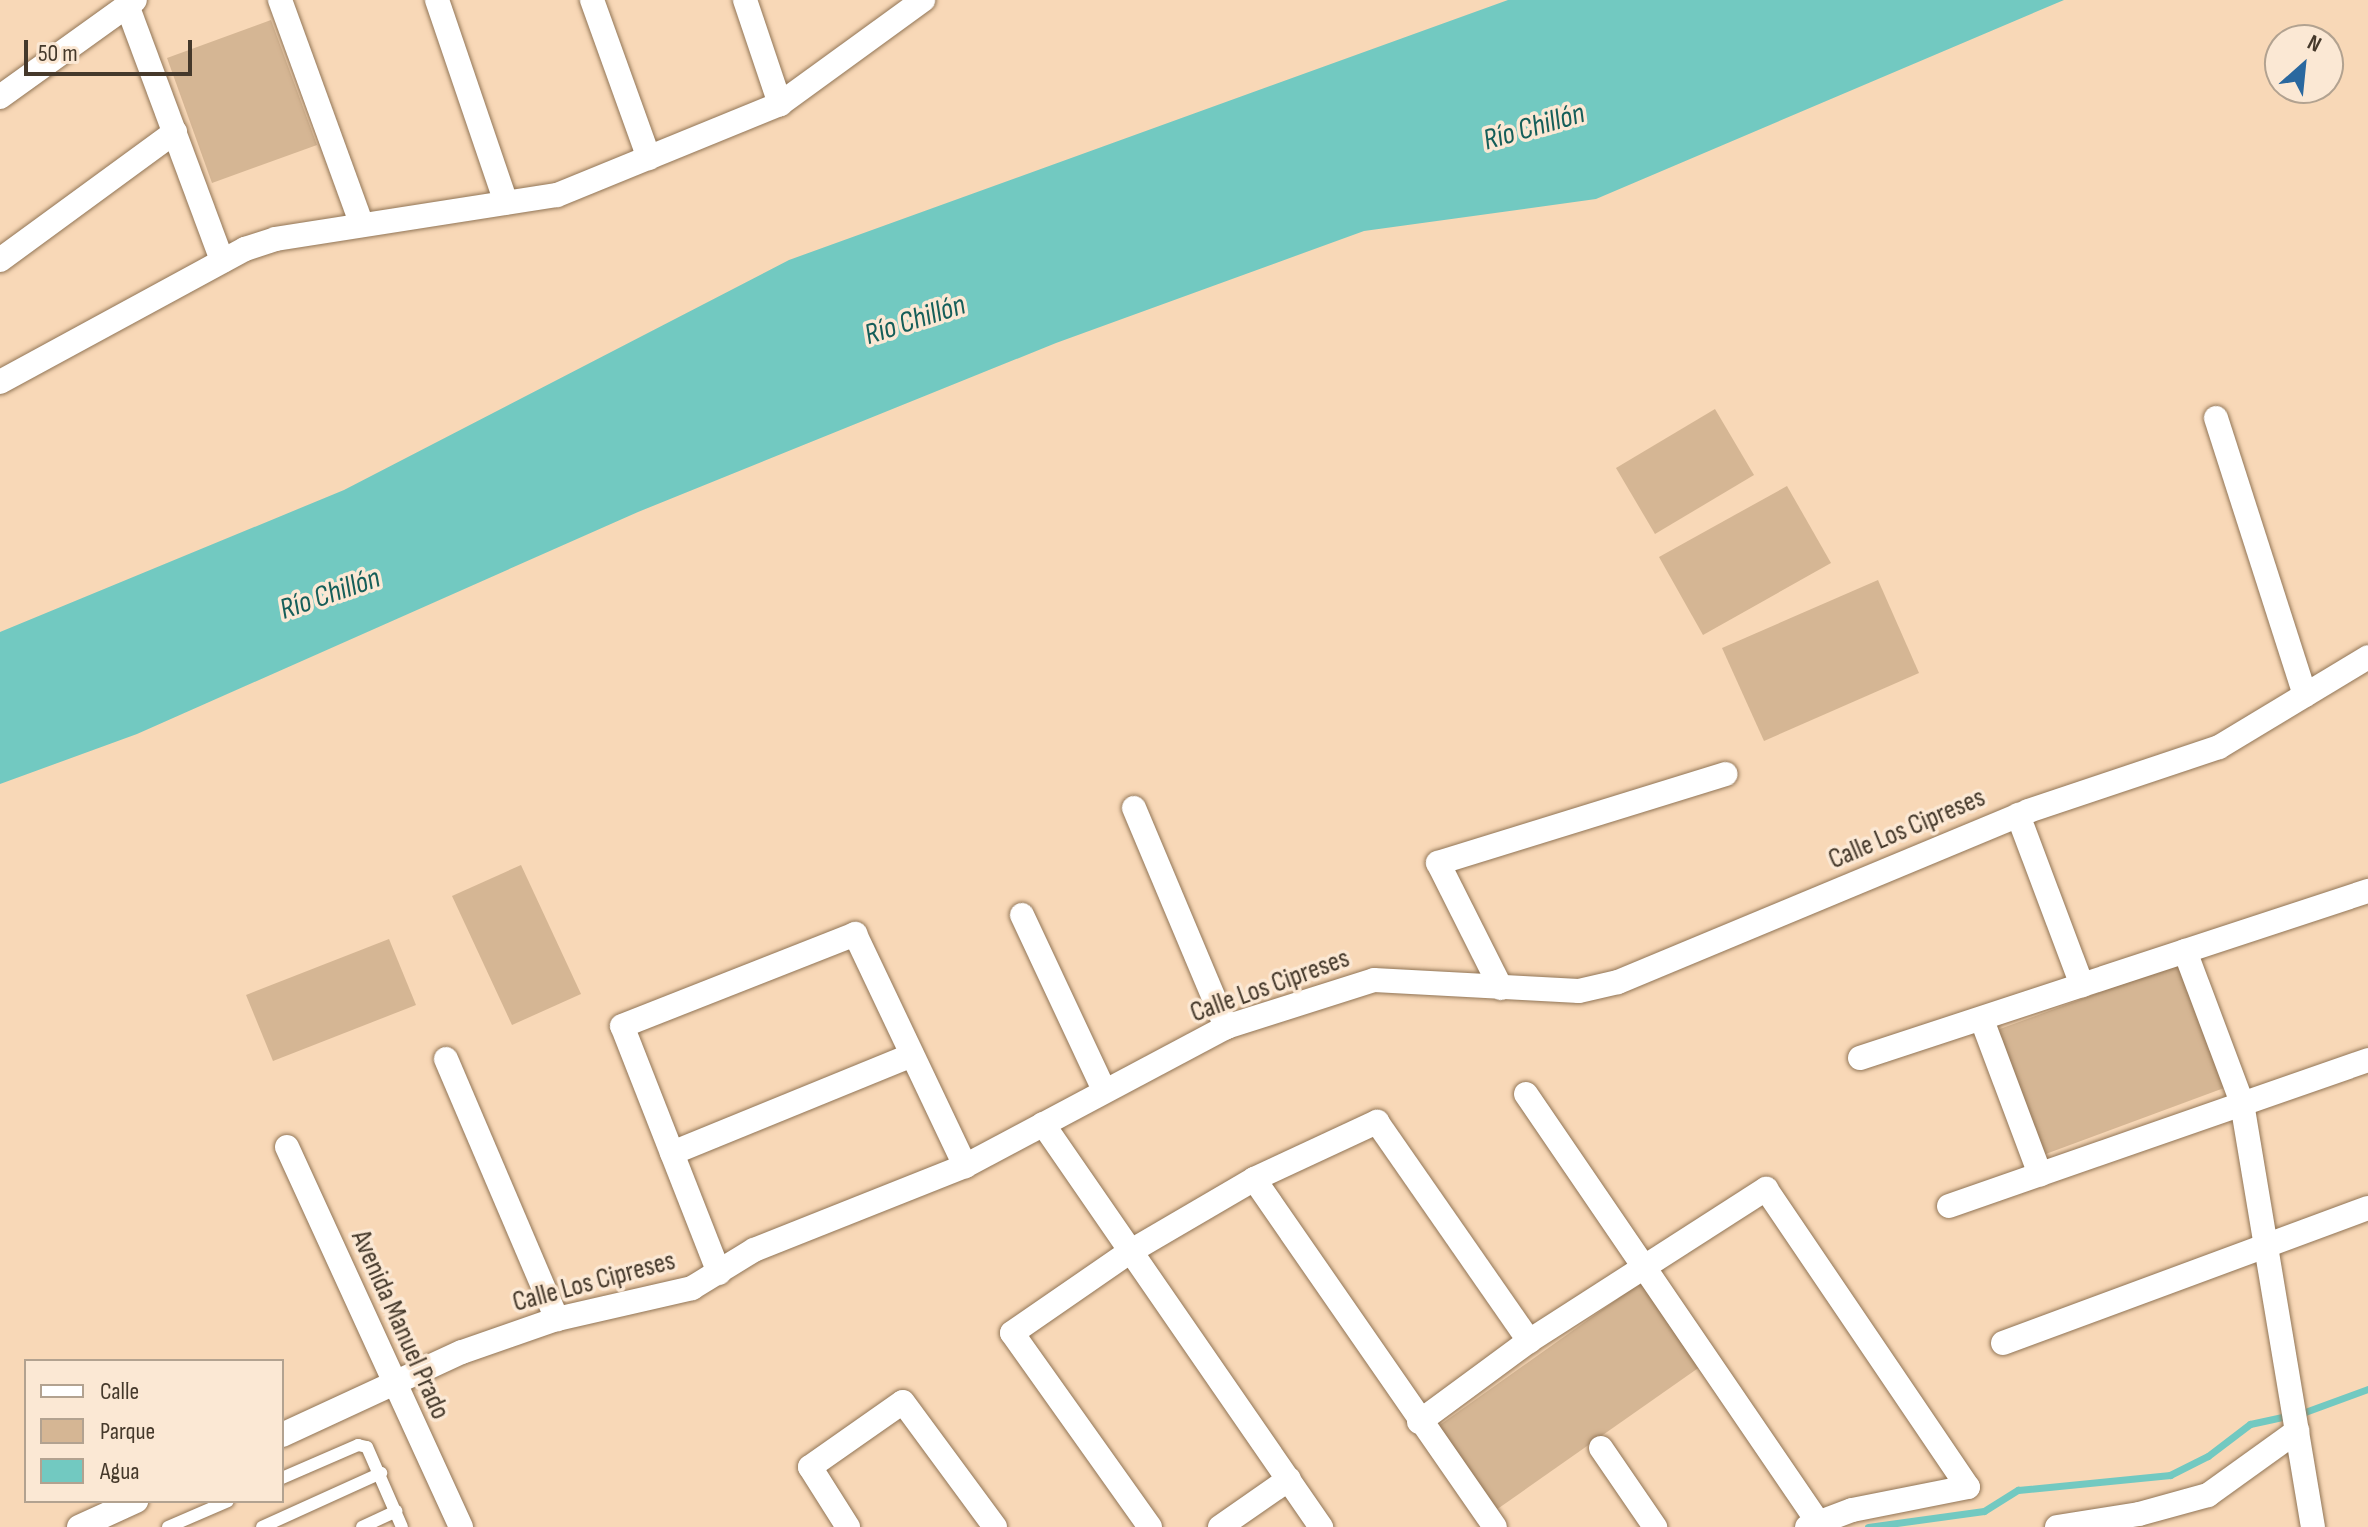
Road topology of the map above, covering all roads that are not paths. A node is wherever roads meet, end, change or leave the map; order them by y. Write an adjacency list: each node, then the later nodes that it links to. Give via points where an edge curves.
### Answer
1 (280, 0): 13 (street)
2 (437, 0): 12 (street)
3 (592, 0): 11 (street)
4 (745, 0): 9 (street)
5 (923, 0): 7 (street)
6 (131, 2): 8 (street); 10 (street)
7 (900, 7): 9 (street)
8 (0, 97)
9 (780, 104): 11 (street)
10 (175, 132): 14 (street); 15 (street)
11 (649, 158): 12 (street, via 557,195)
12 (506, 203): 13 (street)
13 (362, 225): 15 (street, via 275,239)
14 (0, 260)
15 (222, 261): 16 (street)
16 (0, 382)
17 (2216, 418): 19 (street)
18 (2368, 657): 19 (street, Calle Los Cipreses)
19 (2305, 695): 22 (street, Calle Los Cipreses, via 2219,747)
20 (1726, 774): 27 (street, via 1438,863)
21 (1134, 808): 29 (street)
22 (2018, 815): 26 (street); 27 (street, Calle Los Cipreses, via 1618,982 1579,991)
23 (2368, 891): 25 (street)
24 (1022, 915): 34 (street)
25 (2185, 951): 26 (street); 36 (street)
26 (2082, 985): 28 (street)
27 (1501, 988): 29 (street, Calle Los Cipreses, via 1374,980)
28 (1982, 1020): 31 (street); 41 (street)
29 (1226, 1027): 34 (street, Calle Los Cipreses)
30 (912, 1055): 39 (street); 39 (street, via 855,934 622,1026); 40 (street)
31 (1860, 1058)
32 (446, 1059): 49 (street)
33 (2368, 1060): 36 (street)
34 (1104, 1090): 37 (street, Calle Los Cipreses)
35 (1526, 1094): 47 (street)
36 (2242, 1103): 41 (street); 45 (street)
37 (1043, 1124): 40 (street, Calle Los Cipreses); 46 (street)
38 (287, 1147): 52 (street, Avenida Manuel Prado)
39 (672, 1153): 48 (street)
40 (965, 1166): 48 (street, Calle Los Cipreses, via 754,1250)
41 (2040, 1174): 43 (street)
42 (1254, 1179): 46 (street); 50 (street, via 1377,1122); 53 (street)
43 (1949, 1206)
44 (2368, 1208): 45 (street)
45 (2268, 1246): 51 (street); 54 (street)
46 (1131, 1251): 59 (street); 72 (street, via 1012,1333)
47 (1643, 1266): 50 (street); 63 (street); 63 (street, via 1766,1189 1968,1487 1852,1510)
48 (719, 1273): 49 (street, Calle Los Cipreses, via 692,1288)
49 (557, 1319): 52 (street, Calle Los Cipreses, via 462,1352)
50 (1529, 1341): 53 (street)
51 (2003, 1343)
52 (392, 1385): 55 (street, Calle Los Cipreses); 64 (street, Avenida Manuel Prado)
53 (1419, 1422): 75 (street)
54 (2297, 1431): 77 (street, via 2208,1495 2139,1514); 78 (street)
55 (284, 1434)
56 (1601, 1448): 76 (street)
57 (381, 1473): 58 (lane, via 374,1454 358,1445); 62 (lane); 67 (lane)
58 (284, 1477)
59 (1289, 1479): 73 (street); 74 (street)
60 (132, 1503): 65 (street)
61 (223, 1503): 66 (lane)
62 (396, 1511): 68 (lane); 69 (lane)
63 (1813, 1524)
64 (458, 1526)
65 (79, 1527)
66 (168, 1527)
67 (262, 1527)
68 (362, 1527)
69 (402, 1527)
70 (848, 1527): 71 (street, via 810,1467 903,1402)
71 (995, 1527)
72 (1150, 1527)
73 (1220, 1527)
74 (1321, 1527)
75 (1495, 1527)
76 (1655, 1527)
77 (2057, 1527)
78 (2313, 1527)

